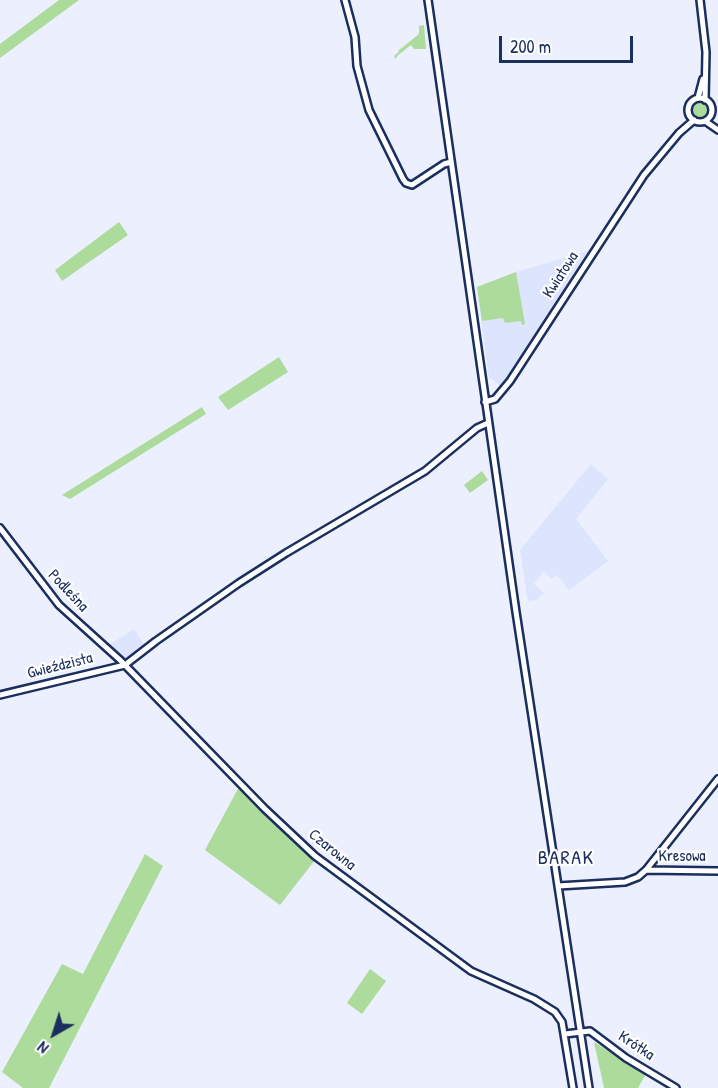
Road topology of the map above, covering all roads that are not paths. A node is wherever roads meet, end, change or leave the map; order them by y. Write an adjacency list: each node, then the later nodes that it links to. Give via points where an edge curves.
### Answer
1 (345, 0): 11 (street, via 369,110 403,179 412,185)
2 (428, 0): 11 (street)
3 (700, 0): 4 (street)
4 (705, 65): 5 (street); 6 (street)
5 (698, 98): 6 (street); 8 (street, via 689,104)
6 (705, 99): 7 (street, via 711,107)
7 (710, 116): 9 (street); 10 (street)
8 (692, 118): 9 (street); 12 (street, Kwiatowa, via 625,201 510,381 495,399)
9 (705, 121): 10 (street)
10 (718, 129)
11 (451, 162): 12 (street)
12 (485, 402): 13 (street)
13 (488, 423): 15 (street, via 425,471 239,583); 20 (street)
14 (0, 528): 15 (street, Podleśna, via 59,605)
15 (125, 665): 16 (street, Gwieździsta); 22 (street, Czarowna, via 315,856 471,971 555,1012)
16 (0, 695)
17 (718, 779): 18 (street)
18 (645, 870): 19 (street, Kresowa); 20 (street, via 625,882)
19 (718, 871)
20 (558, 886): 21 (street)
21 (580, 1032): 22 (street); 24 (street); 25 (street, Krótka, via 590,1031)
22 (565, 1034): 23 (street)
23 (573, 1088)
24 (589, 1088)
25 (676, 1088)

